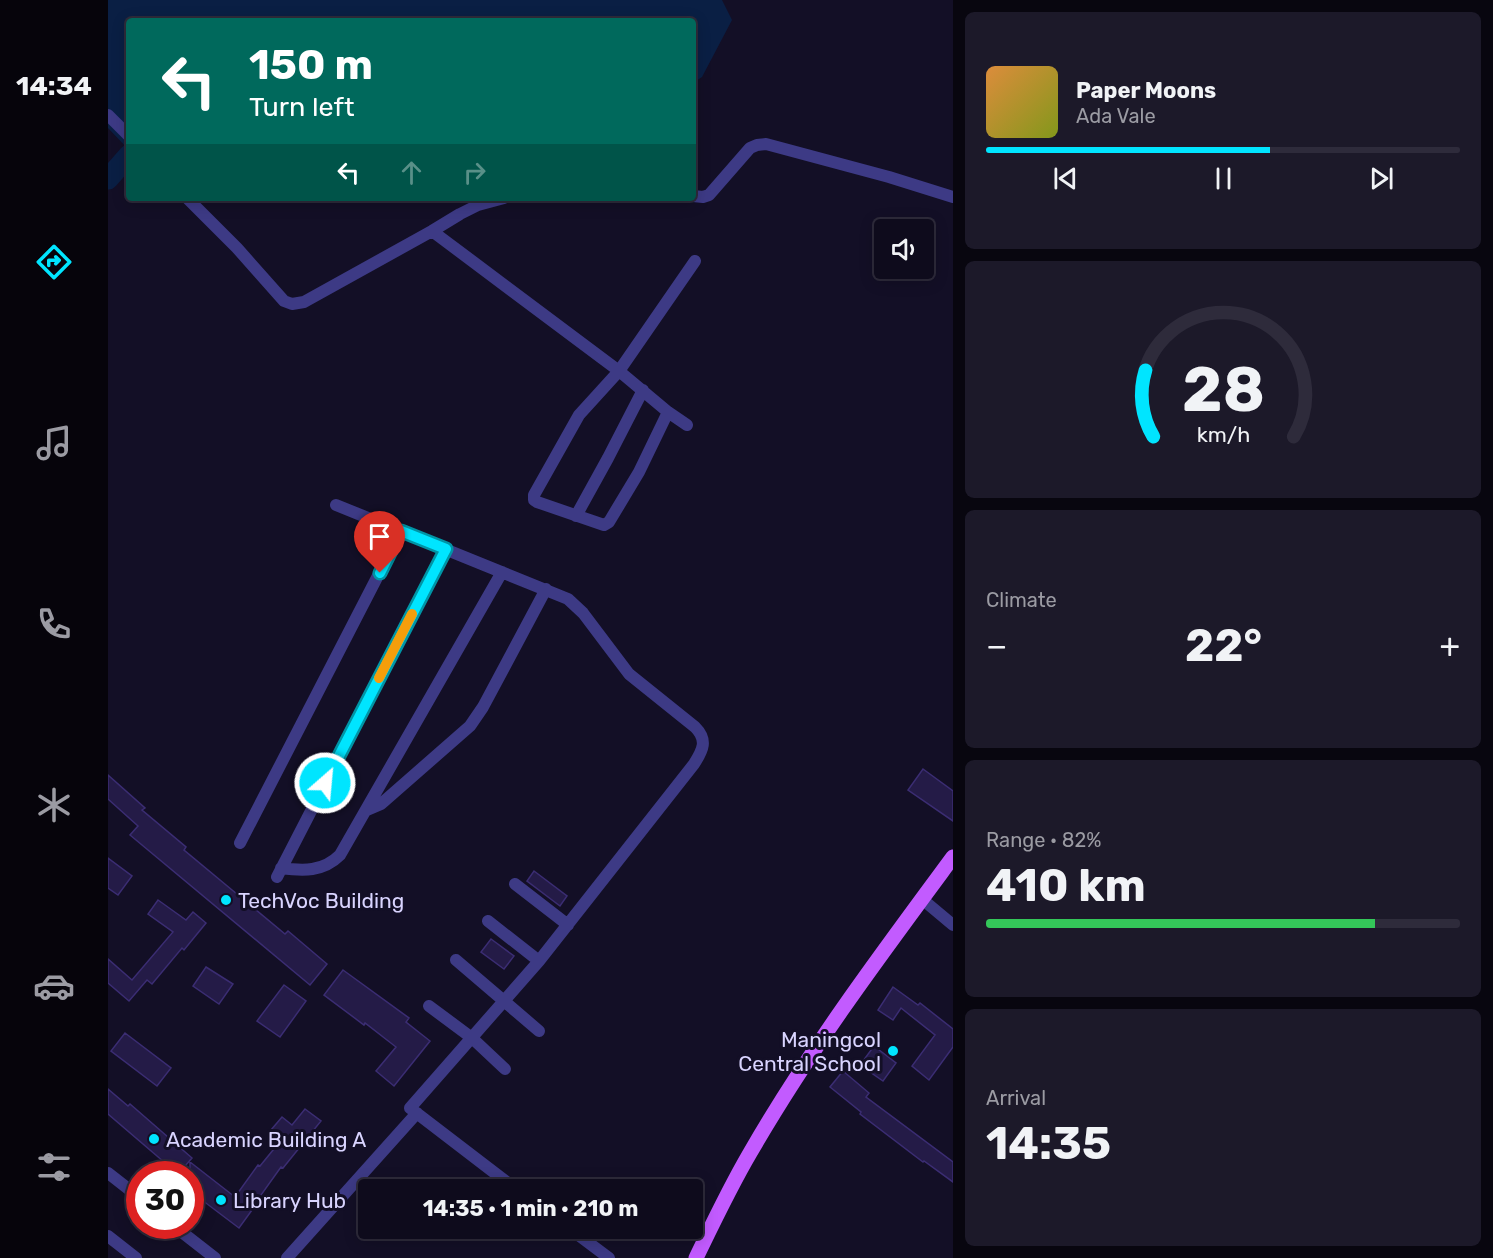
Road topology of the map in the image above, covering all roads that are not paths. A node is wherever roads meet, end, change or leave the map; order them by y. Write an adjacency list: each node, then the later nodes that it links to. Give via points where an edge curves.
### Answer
1 (108, 115): 2 (street)
2 (126, 133)
3 (696, 196): 4 (street, via 709,195 750,148 766,144)
4 (953, 197)
5 (191, 201): 7 (street, via 284,301 292,304 304,302)
6 (494, 201): 7 (street, via 460,214)
7 (432, 231): 9 (street)
8 (695, 261): 9 (street)
9 (619, 371): 10 (street); 14 (street, via 579,416 534,495 537,502)
10 (643, 390): 11 (street); 14 (street)
11 (668, 412): 12 (street); 14 (street, via 609,522 604,525)
12 (687, 425)
13 (336, 505): 15 (street)
14 (576, 516)
15 (401, 531): 16 (street); 20 (street)
16 (446, 549): 17 (street); 19 (street, via 279,872 328,865 344,848)
17 (502, 572): 18 (street); 19 (street)
18 (546, 589): 19 (street, via 470,726 381,804); 25 (street, via 578,607 629,674 695,727 703,739 694,764)
19 (367, 810)
20 (240, 843)
21 (953, 857): 23 (main road)
22 (515, 884): 25 (street)
23 (922, 899): 26 (street); 45 (main road, via 786,1093 748,1155)
24 (488, 921): 28 (street)
25 (568, 925): 28 (street)
26 (953, 925)
27 (456, 960): 29 (street)
28 (539, 962): 29 (street)
29 (505, 1002): 31 (street); 32 (street)
30 (429, 1006): 32 (street)
31 (539, 1031)
32 (472, 1038): 33 (street); 34 (street, via 410,1108)
33 (505, 1069)
34 (417, 1113): 36 (street); 43 (street)
35 (108, 1173): 37 (street)
36 (503, 1179)
37 (126, 1187)
38 (108, 1236): 41 (street)
39 (191, 1239): 42 (street)
40 (584, 1239): 44 (street)
41 (136, 1258)
42 (215, 1258)
43 (287, 1258)
44 (609, 1258)
45 (696, 1258)

